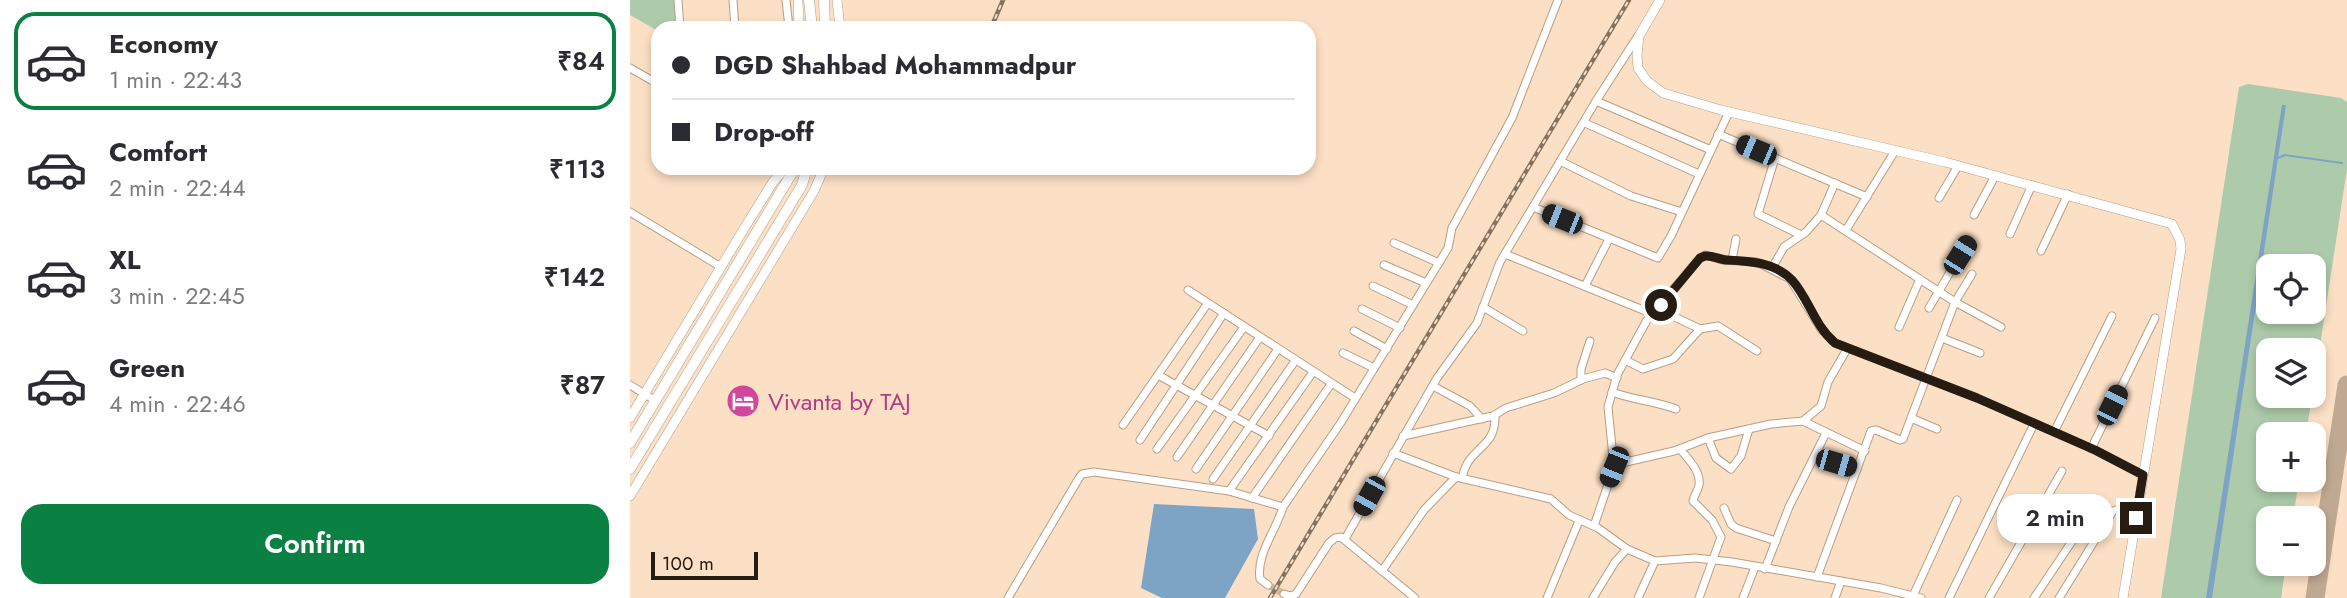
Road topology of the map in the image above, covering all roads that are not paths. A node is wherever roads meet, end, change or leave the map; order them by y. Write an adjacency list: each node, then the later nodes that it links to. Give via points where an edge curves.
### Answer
1 (678, 0): 10 (street)
2 (733, 0): 11 (street)
3 (786, 0): 12 (street)
4 (797, 0): 13 (street)
5 (809, 0): 14 (main road)
6 (824, 0): 15 (main road)
7 (838, 0): 16 (street)
8 (1558, 0): 55 (street, via 1515,113 1452,228)
9 (1660, 0): 17 (street)
10 (680, 21)
11 (734, 21)
12 (788, 21)
13 (798, 21)
14 (810, 21)
15 (825, 21)
16 (840, 21)
17 (1639, 36): 20 (street); 21 (street, via 1638,68 1652,86 1671,97)
18 (630, 68): 19 (street)
19 (651, 80)
20 (1596, 101): 22 (street); 24 (street)
21 (1729, 111): 23 (street); 25 (street)
22 (1585, 123): 27 (street); 29 (street)
23 (1718, 134): 24 (street); 26 (street)
24 (1711, 150): 29 (street)
25 (1895, 150): 28 (street); 38 (street)
26 (1775, 158): 35 (street); 47 (street, via 1758,214)
27 (1560, 161): 40 (street); 42 (street, via 1633,197)
28 (1958, 166): 34 (street); 39 (street)
29 (1699, 174): 42 (street)
30 (779, 175): 57 (street)
31 (792, 175): 108 (main road)
32 (805, 175): 137 (main road)
33 (821, 175): 145 (street)
34 (1996, 176): 36 (street); 44 (street)
35 (1835, 183): 38 (street); 43 (street)
36 (2032, 185): 37 (street); 46 (street)
37 (2068, 194): 52 (street); 141 (street, via 2169,222 2180,240)
38 (1867, 197): 45 (street)
39 (1939, 198)
40 (1533, 207): 48 (street); 53 (street)
41 (630, 212): 57 (street)
42 (1682, 212): 48 (street, via 1657,259)
43 (1821, 215): 45 (street); 47 (street)
44 (1974, 215)
45 (1846, 230): 60 (street)
46 (2010, 234)
47 (1801, 235): 58 (street, via 1784,247)
48 (1609, 239): 63 (street)
49 (1735, 239): 54 (street)
50 (1969, 240): 65 (street)
51 (1394, 243): 55 (street)
52 (2041, 251)
53 (1505, 254): 63 (street); 69 (street)
54 (1732, 260): 58 (street); 72 (street, via 1710,255 1700,258)
55 (1439, 263): 61 (street)
56 (1384, 265): 61 (street)
57 (721, 267): 105 (street)
58 (1772, 268): 88 (street, via 1790,278 1821,329)
59 (1972, 274): 66 (street)
60 (1920, 279): 65 (street); 77 (street)
61 (1426, 283): 68 (street)
62 (1373, 286): 68 (street)
63 (1585, 286): 72 (street)
64 (1188, 290): 67 (street)
65 (1939, 292): 66 (street); 71 (street)
66 (1955, 302): 78 (street); 84 (street)
67 (1208, 303): 73 (street); 96 (street)
68 (1413, 306): 79 (street)
69 (1483, 307): 82 (street); 103 (street, via 1474,328)
70 (1362, 309): 79 (street)
71 (1929, 309)
72 (1655, 311): 80 (street); 92 (street)
73 (1224, 313): 76 (street); 102 (street)
74 (2112, 316): 122 (street)
75 (2155, 318): 131 (street)
76 (1244, 327): 83 (street); 107 (street)
77 (1899, 327)
78 (2001, 327)
79 (1400, 328): 87 (street)
80 (1700, 329): 89 (street, via 1718,326); 92 (street, via 1671,360 1643,369)
81 (1354, 331): 87 (street)
82 (1523, 331)
83 (1259, 337): 86 (street); 109 (street)
84 (1942, 338): 91 (street); 98 (street)
85 (1590, 341): 99 (street)
86 (1278, 349): 93 (street); 112 (street)
87 (1387, 349): 94 (street)
88 (1847, 349): 98 (street); 116 (street, via 1828,382 1821,406)
89 (1757, 351)
90 (1343, 353): 94 (street)
91 (1980, 353)
92 (1625, 360): 97 (street)
93 (1295, 361): 95 (street); 119 (street)
94 (1374, 368): 106 (street)
95 (1313, 372): 100 (street); 124 (street)
96 (1158, 375): 102 (street); 118 (street)
97 (1617, 378): 99 (street, via 1605,373); 104 (street)
98 (1927, 378): 115 (street); 117 (street)
99 (1581, 380): 111 (street)
100 (1331, 384): 106 (street); 146 (street)
101 (630, 385): 105 (street)
102 (1175, 385): 107 (street); 127 (street)
103 (1433, 386): 114 (street, via 1471,406); 125 (street)
104 (1612, 392): 110 (street); 136 (street, via 1608,407)
105 (644, 394): 108 (street); 113 (street)
106 (1357, 394): 149 (street)
107 (1195, 395): 109 (street); 129 (street)
108 (656, 401): 128 (main road)
109 (1213, 404): 112 (street); 134 (street)
110 (1676, 409)
111 (1495, 415): 114 (street); 142 (street, via 1488,442)
112 (1233, 416): 119 (street); 138 (street)
113 (630, 418)
114 (1482, 418): 125 (street)
115 (1911, 418): 121 (street); 132 (street, via 1902,440 1872,430)
116 (1803, 421): 120 (street); 123 (street)
117 (2034, 424): 122 (street); 177 (street)
118 (1123, 425)
119 (1251, 426): 124 (street); 143 (street)
120 (1749, 429): 126 (street); 126 (street, via 1741,456 1731,469 1716,458)
121 (1937, 429)
122 (2054, 432): 131 (street)
123 (1826, 433): 132 (street); 135 (street)
124 (1269, 436): 144 (street)
125 (1403, 436): 133 (street)
126 (1709, 438): 130 (street)
127 (1140, 440)
128 (630, 443)
129 (1157, 449)
130 (1680, 449): 136 (street); 157 (street, via 1698,474 1693,501 1721,537)
131 (2091, 449): 141 (street)
132 (1865, 451): 139 (street)
133 (1393, 453): 142 (street); 154 (street)
134 (1177, 457)
135 (1815, 457): 139 (street); 155 (street)
136 (1614, 467): 153 (street)
137 (630, 469)
138 (1196, 469)
139 (1857, 469): 162 (street)
140 (2062, 471): 178 (street)
141 (2143, 475): 151 (street)
142 (1459, 478): 152 (street, via 1552,499); 161 (street, via 1424,510)
143 (1213, 479)
144 (1229, 491): 146 (street); 168 (street, via 1100,472 1082,474)
145 (630, 496)
146 (1252, 498): 149 (street)
147 (1957, 500): 167 (street)
148 (2099, 501): 179 (street)
149 (1283, 507): 164 (street, via 1258,568 1260,579)
150 (1724, 508): 155 (street, via 1736,528)
151 (2136, 518): 180 (street, via 2113,511); 181 (street)
152 (1579, 521): 153 (street); 170 (street)
153 (1594, 526): 156 (street)
154 (1345, 539): 161 (street); 166 (street, via 1329,543 1296,594)
155 (1776, 541): 160 (street)
156 (1628, 549): 158 (street); 171 (street)
157 (1713, 559): 158 (street); 159 (street); 173 (street)
158 (1655, 561): 172 (street)
159 (1755, 567): 160 (street); 174 (street)
160 (1765, 569): 162 (street)
161 (1382, 571): 169 (street)
162 (1817, 577): 163 (street)
163 (1841, 581): 165 (street); 175 (street)
164 (1268, 585)
165 (1884, 589): 167 (street); 176 (street)
166 (1284, 594)
167 (1917, 597)
168 (1008, 598)
169 (1415, 598)
170 (1546, 598)
171 (1593, 598)
172 (1638, 598)
173 (1699, 598)
174 (1743, 598)
175 (1835, 598)
176 (1882, 598)
177 (1950, 598)
178 (1989, 598)
179 (2034, 598)
180 (2059, 598)
181 (2123, 598)

